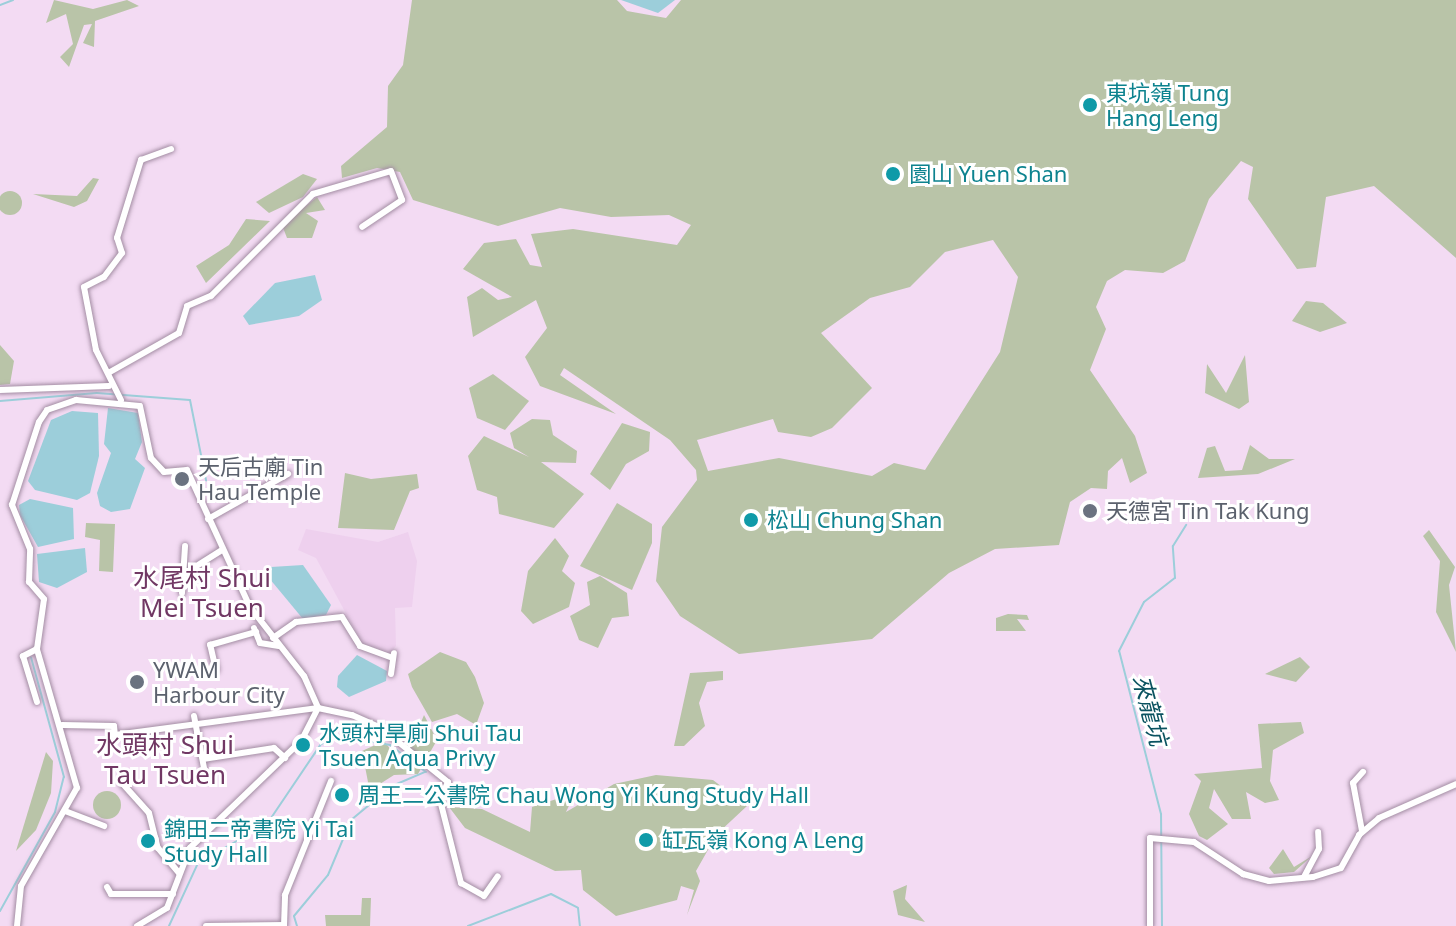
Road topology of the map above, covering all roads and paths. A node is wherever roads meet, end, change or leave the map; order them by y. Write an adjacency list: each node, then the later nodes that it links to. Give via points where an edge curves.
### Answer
1 (171, 149): 3 (street, via 141,160 117,238 122,253 84,287 96,350)
2 (362, 227): 3 (street, via 402,200 391,171 313,194 211,296 187,306 179,333)
3 (110, 372): 4 (street)
4 (111, 389): 5 (street); 6 (street)
5 (0, 390)
6 (121, 400): 8 (street, via 144,410 151,458 164,472 185,468); 15 (street, via 76,400 47,410 12,497 31,555 29,582 44,599)
7 (288, 474): 8 (street)
8 (208, 519): 10 (street)
9 (185, 546): 11 (street)
10 (222, 550): 11 (street); 13 (street)
11 (179, 577): 12 (street)
12 (182, 593)
13 (273, 638): 14 (street); 17 (street, via 296,622 342,617 360,646 392,655)
14 (279, 646): 16 (street, via 260,643 255,630 210,645); 19 (street)
15 (37, 649): 18 (street, via 23,656 36,699); 21 (street)
16 (216, 670)
17 (391, 674)
18 (25, 698)
19 (318, 708): 22 (street); 23 (street); 35 (street, via 381,728 428,762 448,782 440,800 461,883 484,896)
20 (194, 716): 22 (street)
21 (62, 725): 22 (street, via 114,726 115,735); 30 (street, via 77,777)
22 (196, 727): 24 (street)
23 (285, 758): 24 (street, via 274,748); 34 (street, via 193,846)
24 (203, 759): 25 (street)
25 (204, 768)
26 (1363, 772): 32 (street, via 1353,783)
27 (331, 781): 42 (street, via 285,895)
28 (122, 783): 34 (street, via 149,813 158,848)
29 (1456, 784): 32 (street)
30 (65, 811): 31 (street); 39 (street, via 21,886)
31 (104, 826)
32 (1362, 831): 36 (street, via 1341,868)
33 (1318, 832): 36 (street, via 1319,849)
34 (179, 873): 38 (street)
35 (498, 876)
36 (1304, 877): 43 (street, via 1243,874 1204,845 1150,838)
37 (107, 887): 38 (street, via 111,894)
38 (173, 894): 40 (street, via 165,910)
39 (17, 926)
40 (137, 926)
41 (206, 926): 42 (street)
42 (284, 926)
43 (1150, 926)

